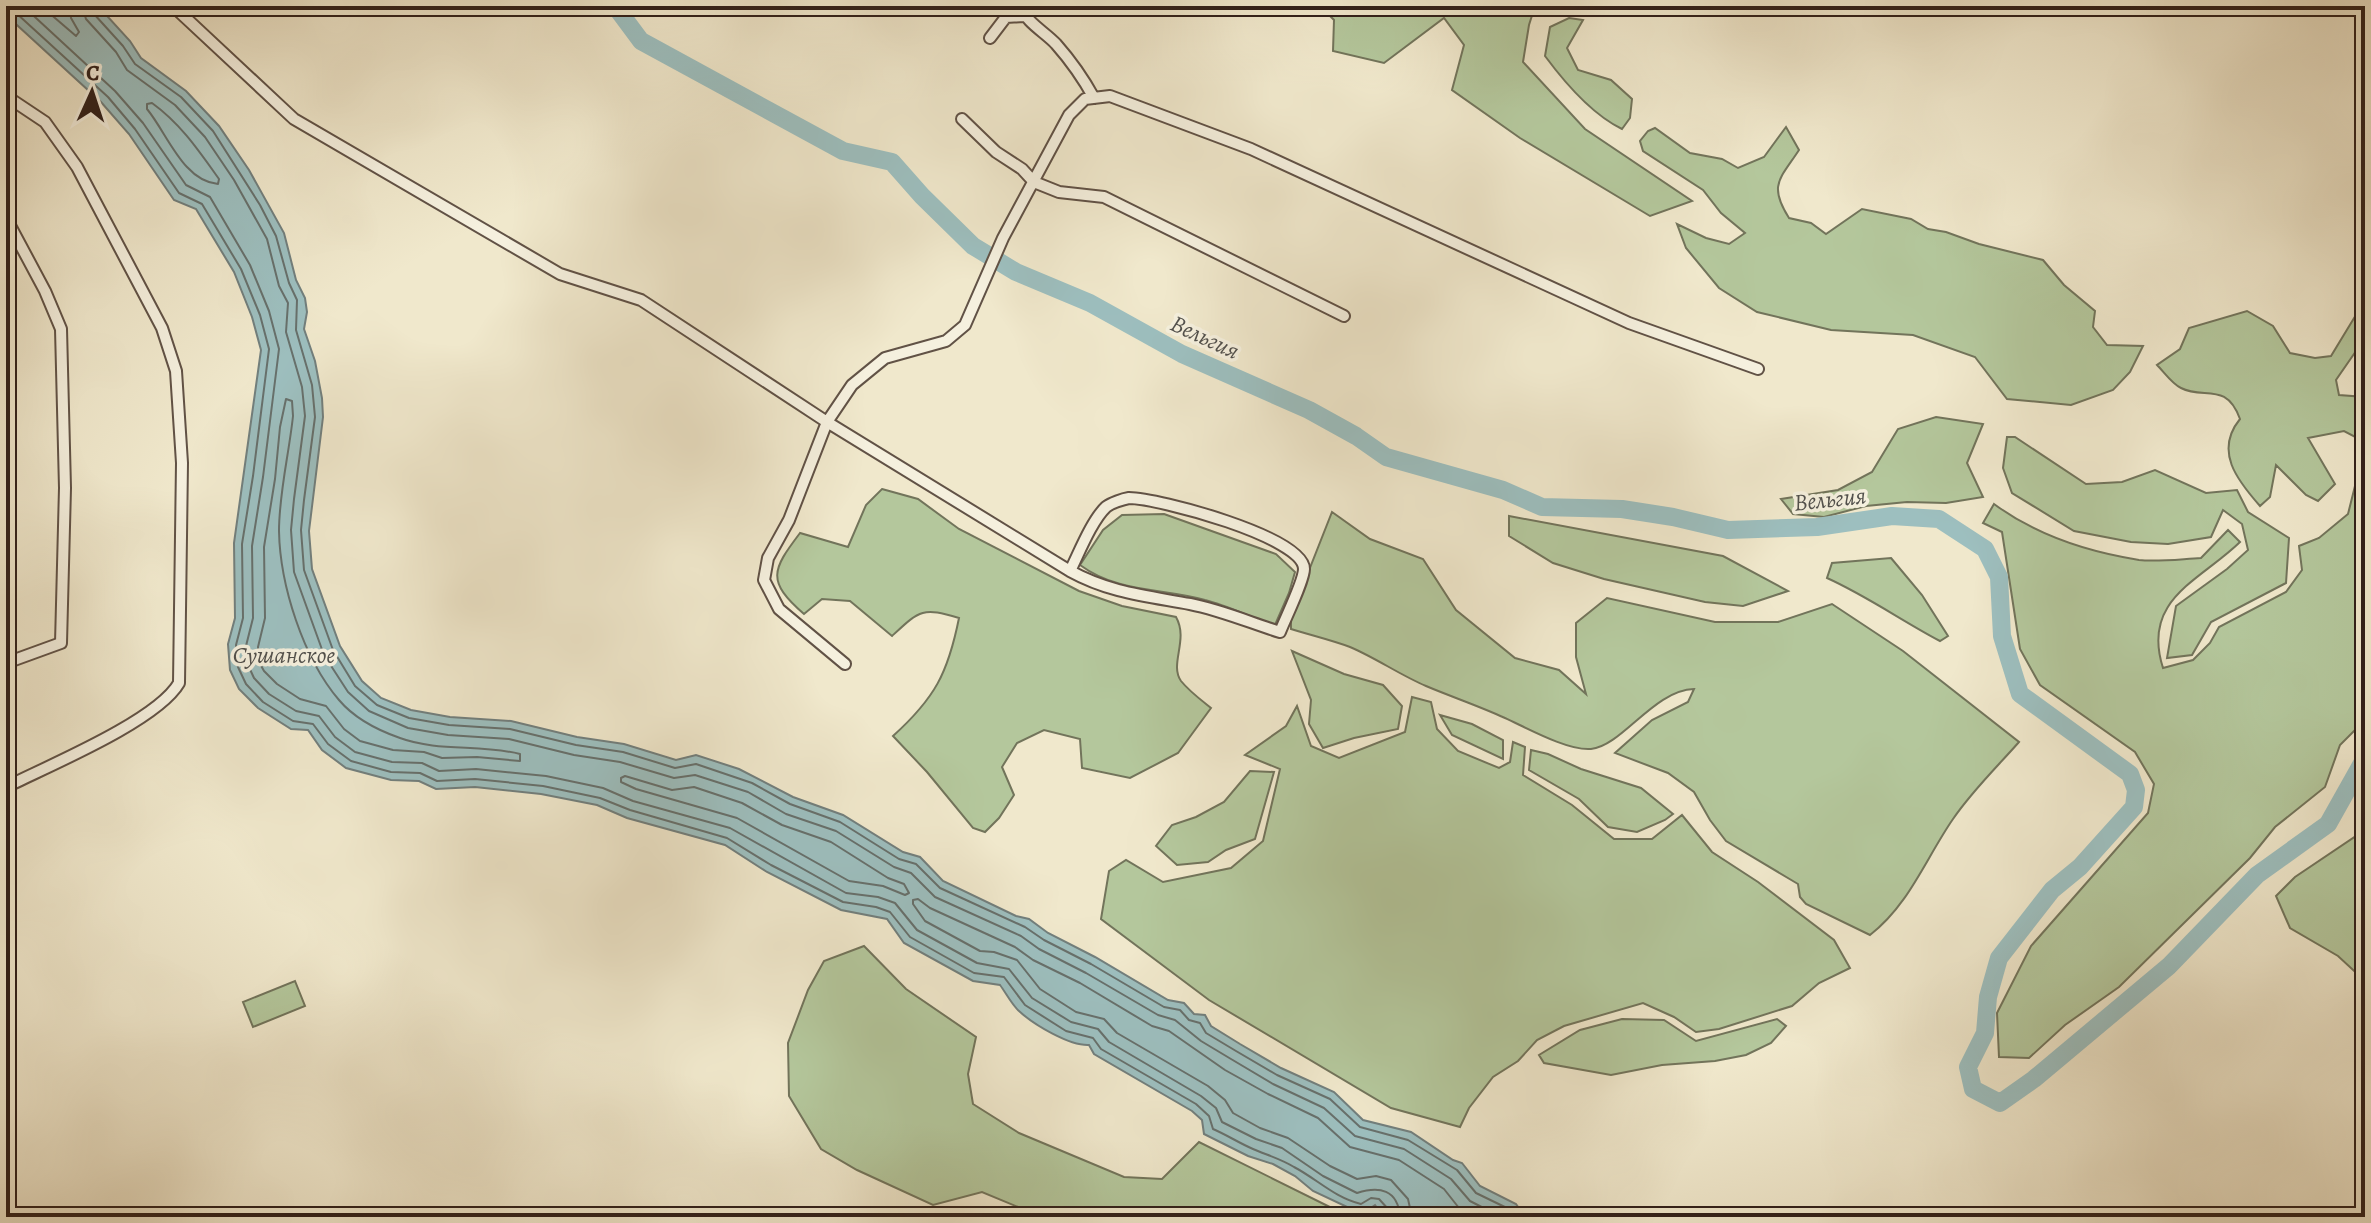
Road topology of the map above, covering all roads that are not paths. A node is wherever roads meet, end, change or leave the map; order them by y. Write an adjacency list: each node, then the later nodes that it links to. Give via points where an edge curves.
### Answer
1 (173, 6): 11 (street, via 294,119 560,274 641,300)
2 (1022, 11): 3 (street, via 1006,17); 5 (street, via 1080,72)
3 (990, 38)
4 (6, 96): 15 (street, via 45,122 77,167 162,328 176,371 182,463 179,683 173,694 87,750)
5 (1094, 98): 7 (street, via 1085,99 1069,115); 10 (street, via 1110,96 1251,149 1629,323)
6 (962, 119): 7 (street)
7 (1034, 182): 9 (street, via 1059,192 1104,197); 11 (street, via 965,325 946,341 885,358 852,385)
8 (6, 218): 13 (street, via 60,327 65,488 61,643)
9 (1344, 316)
10 (1758, 369)
11 (827, 422): 12 (street); 14 (street, via 789,520 768,558 764,580 779,609)
12 (1070, 571): 12 (street, via 1139,597 1193,604 1280,632 1304,569 1300,556 1279,542 1220,519 1126,498 1107,506)
13 (6, 663)
14 (845, 664)
15 (6, 787)

